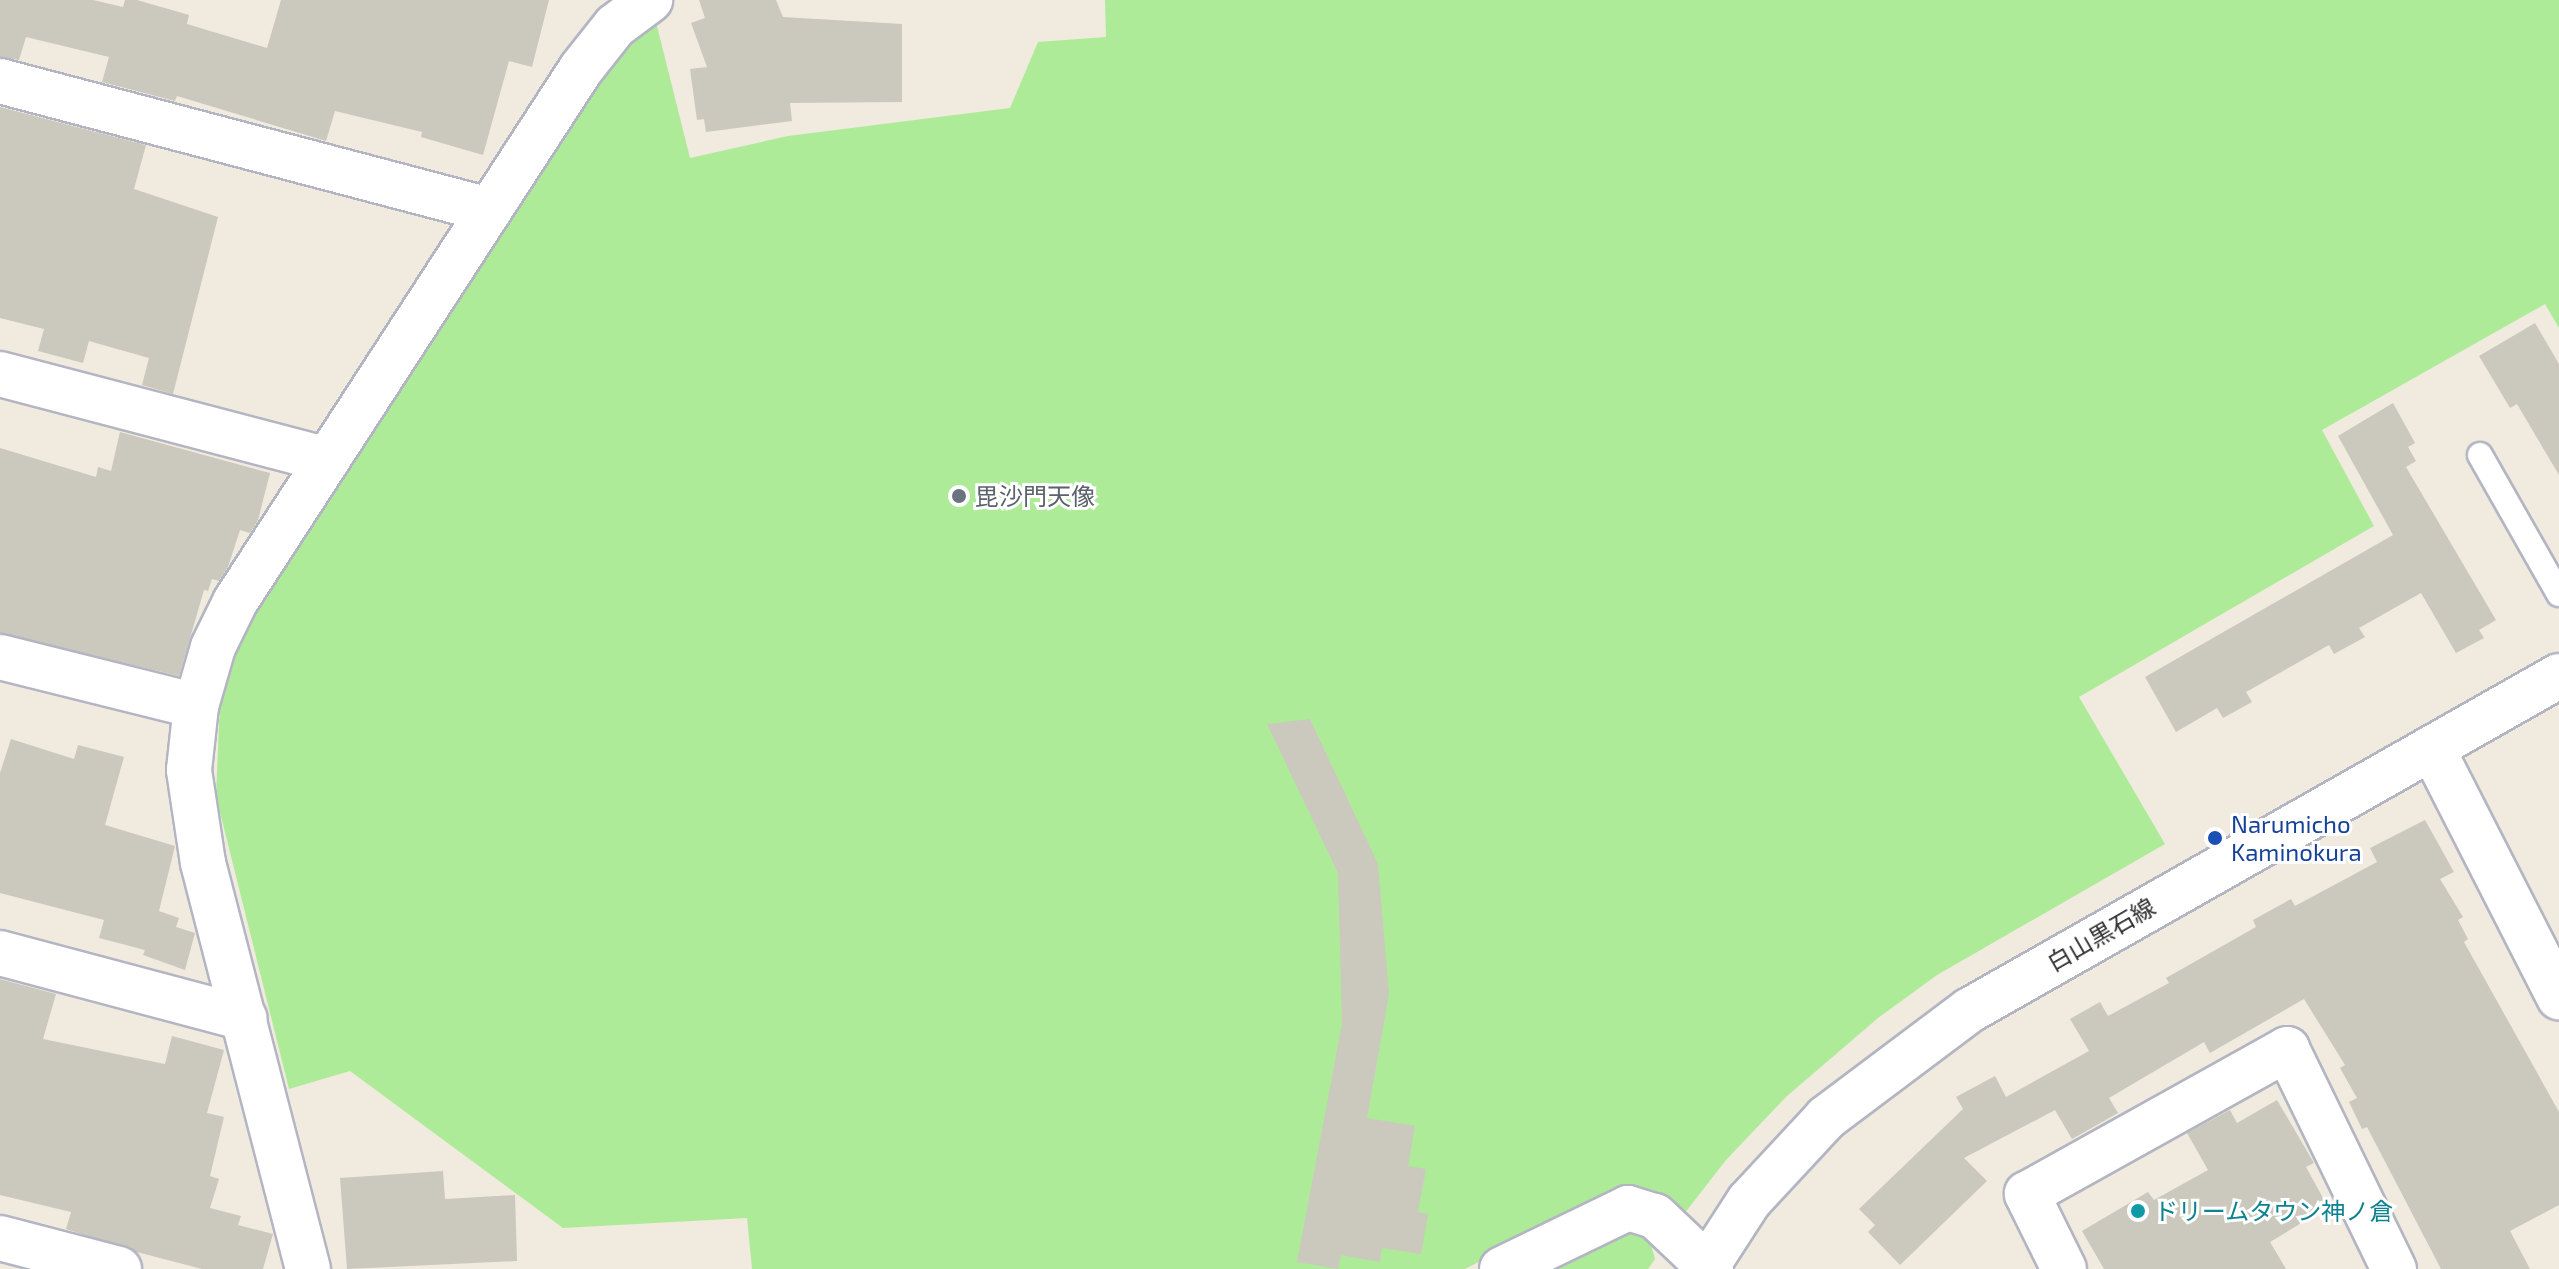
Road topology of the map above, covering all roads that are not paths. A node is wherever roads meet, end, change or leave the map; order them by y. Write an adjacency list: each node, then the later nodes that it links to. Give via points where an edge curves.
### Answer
1 (650, 0): 3 (street, via 623,19 594,51)
2 (0, 81): 3 (street)
3 (489, 210): 6 (street)
4 (0, 374): 6 (street)
5 (2480, 455): 7 (lane)
6 (327, 460): 10 (street, via 223,625)
7 (2559, 594)
8 (0, 657): 10 (street)
9 (2559, 676): 11 (street, 白山黒石線)
10 (196, 706): 14 (street, via 189,770 203,863)
11 (2432, 748): 13 (street); 16 (street, 白山黒石線, via 1970,1010 1826,1118 1749,1201)
12 (0, 953): 14 (street)
13 (2559, 997)
14 (245, 1018): 18 (street)
15 (0, 1238): 17 (street)
16 (1708, 1268): 19 (street, via 1655,1216 1628,1208)
17 (119, 1269)
18 (308, 1269)
19 (1502, 1269)
20 (2064, 1269): 21 (street, via 2027,1194 2287,1049)
21 (2394, 1269)

